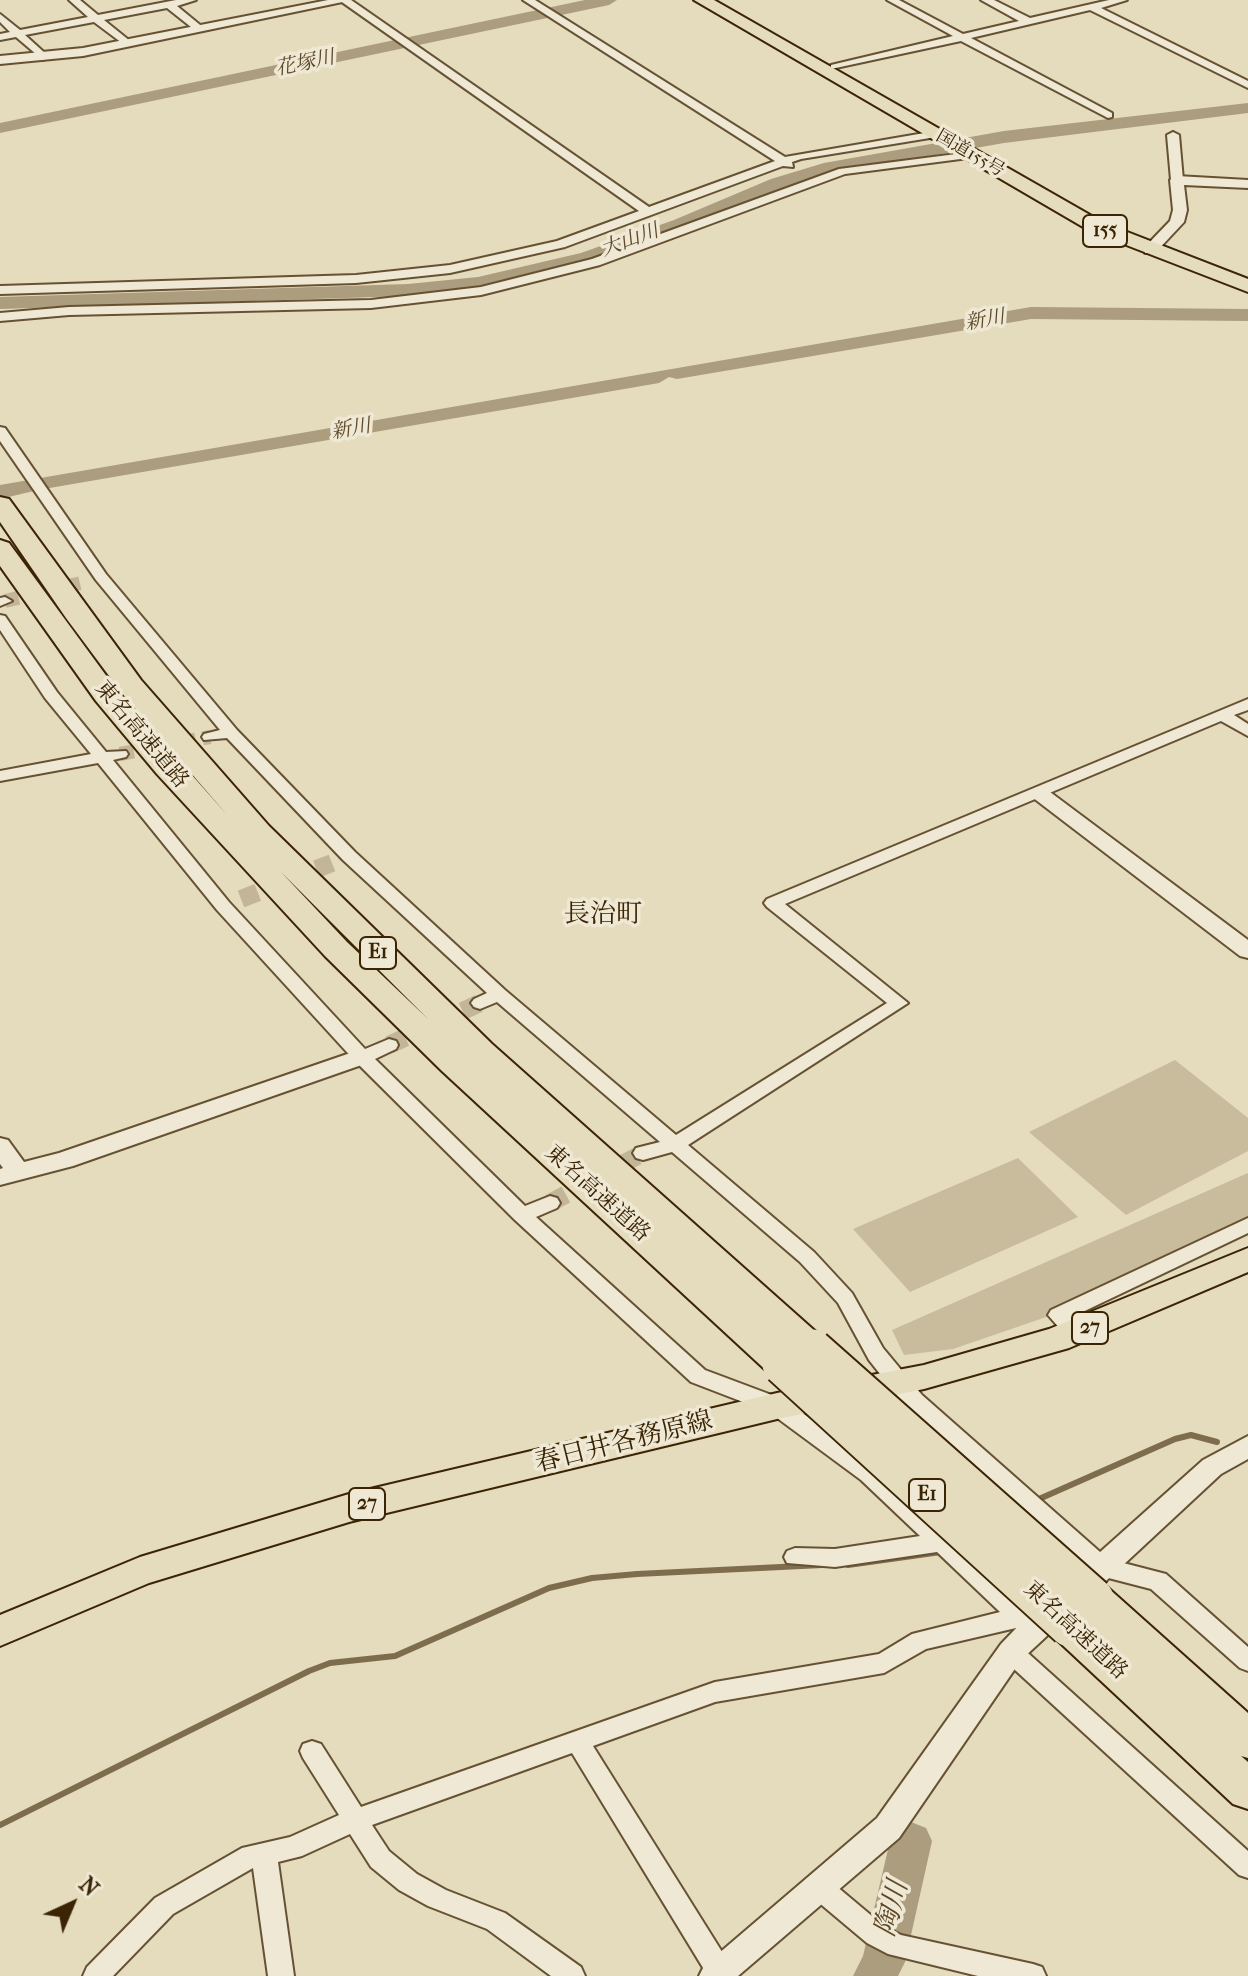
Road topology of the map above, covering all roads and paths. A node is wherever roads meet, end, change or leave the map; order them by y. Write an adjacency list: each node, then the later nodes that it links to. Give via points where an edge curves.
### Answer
1 (74, 0): 13 (street)
2 (191, 0): 10 (street)
3 (345, 0): 15 (street); 32 (street)
4 (528, 0): 28 (street)
5 (702, 0): 25 (highway, 国道155号 / 155)
6 (720, 0): 22 (highway, 国道155号 / 155)
7 (892, 0): 18 (street)
8 (986, 0): 14 (street)
9 (1122, 0): 11 (street)
10 (168, 3): 13 (street); 15 (street)
11 (1091, 7): 14 (street); 23 (street)
12 (0, 17): 16 (street)
13 (96, 19): 16 (street); 19 (street)
14 (1029, 22): 18 (street)
15 (200, 29): 19 (street)
16 (19, 34): 17 (street); 20 (street)
17 (0, 37)
18 (962, 38): 22 (street); 24 (street)
19 (126, 43): 20 (street)
20 (43, 57): 21 (street)
21 (0, 60)
22 (835, 67): 25 (highway, 国道155号 / 155)
23 (1248, 85)
24 (1108, 115)
25 (944, 134): 27 (highway, 国道155号 / 155); 28 (street, via 828,150)
26 (1173, 135): 30 (street)
27 (980, 154): 29 (street); 33 (highway, 国道155号 / 155, via 1061,208)
28 (786, 163): 29 (street); 32 (street)
29 (815, 178): 38 (street, via 596,262 481,291 371,304)
30 (1177, 180): 31 (street); 33 (street, via 1177,222)
31 (1248, 184)
32 (648, 212): 36 (street, via 532,252 410,275)
33 (1154, 246): 34 (highway, 国道155号 / 155); 35 (highway, 国道155号 / 155)
34 (1248, 276)
35 (1248, 286)
36 (43, 288): 37 (street); 38 (street)
37 (0, 290)
38 (44, 313): 39 (street)
39 (0, 317)
40 (0, 431): 43 (street)
41 (0, 504): 71 (highway, 東名高速道路 / E1, via 131,686 258,832 363,940)
42 (0, 548): 71 (highway, 東名高速道路 / E1, via 106,695 285,896 454,1063)
43 (101, 577): 44 (street); 49 (street)
44 (85, 582)
45 (0, 619): 52 (street)
46 (1248, 704): 47 (street)
47 (1223, 715): 48 (street); 54 (street)
48 (1248, 731)
49 (231, 733): 50 (street); 58 (street, via 341,859)
50 (210, 737)
51 (120, 754): 52 (street)
52 (100, 758): 53 (street); 56 (street)
53 (0, 776)
54 (1039, 793): 57 (street); 62 (street, via 773,903 899,1003)
55 (241, 899): 56 (street)
56 (223, 906): 61 (street)
57 (1248, 951)
58 (499, 994): 59 (street); 62 (street)
59 (480, 1003)
60 (389, 1045): 61 (street)
61 (362, 1057): 65 (street); 67 (street)
62 (674, 1145): 64 (street); 72 (street, via 807,1257 845,1298)
63 (0, 1146): 65 (street)
64 (643, 1153)
65 (10, 1175)
66 (550, 1203): 67 (street)
67 (522, 1215): 73 (street, via 698,1376)
68 (1248, 1225): 70 (street, via 1058,1315)
69 (1248, 1259): 70 (main road, 春日井各務原線 / 27)
70 (1075, 1333): 72 (main road, 春日井各務原線 / 27)
71 (798, 1357): 77 (highway, 東名高速道路 / E1, bridge)
72 (896, 1382): 73 (main road, 春日井各務原線 / 27); 77 (street)
73 (777, 1406): 75 (street, via 869,1474); 78 (main road, 春日井各務原線 / 27, via 349,1508 140,1571)
74 (1248, 1446): 77 (street, via 1212,1467)
75 (943, 1542): 76 (street, via 835,1558); 77 (street)
76 (795, 1557)
77 (1063, 1607): 79 (street); 80 (street, via 1158,1581); 81 (highway, 東名高速道路 / E1); 82 (street, via 920,1641 884,1663 715,1692); 84 (highway, 東名高速道路 / E1)
78 (0, 1631)
79 (1011, 1652): 87 (street); 88 (street, via 888,1828)
80 (1248, 1661)
81 (1248, 1740)
82 (578, 1742): 85 (street); 89 (street)
83 (312, 1751): 85 (street)
84 (1248, 1790)
85 (355, 1820): 86 (street, via 293,1848); 92 (street, via 380,1859 408,1882 496,1921)
86 (264, 1854): 90 (street, via 251,1856 164,1906); 91 (street)
87 (1248, 1867)
88 (820, 1888): 89 (street); 93 (street, via 887,1941)
89 (718, 1974)
90 (96, 1976)
91 (281, 1976)
92 (572, 1976)
93 (1033, 1976)

